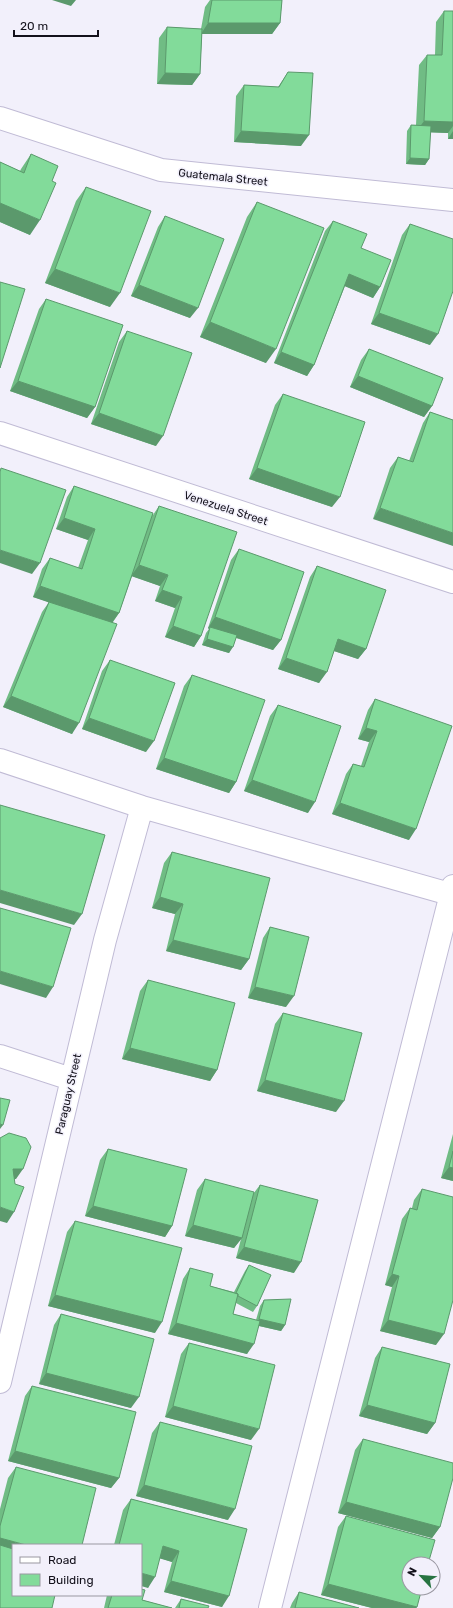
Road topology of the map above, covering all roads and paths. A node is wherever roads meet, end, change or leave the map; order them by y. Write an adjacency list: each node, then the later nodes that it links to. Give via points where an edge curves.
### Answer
1 (0, 118): 2 (street, Guatemala Street, via 161,170)
2 (453, 200)
3 (0, 433): 4 (street, Venezuela Street)
4 (453, 582)
5 (0, 760): 6 (street)
6 (142, 807): 7 (street); 9 (street, Paraguay Street, via 105,940)
7 (452, 892): 11 (street)
8 (0, 1056): 9 (street)
9 (71, 1079): 10 (street, Paraguay Street)
10 (0, 1382)
11 (270, 1608)

